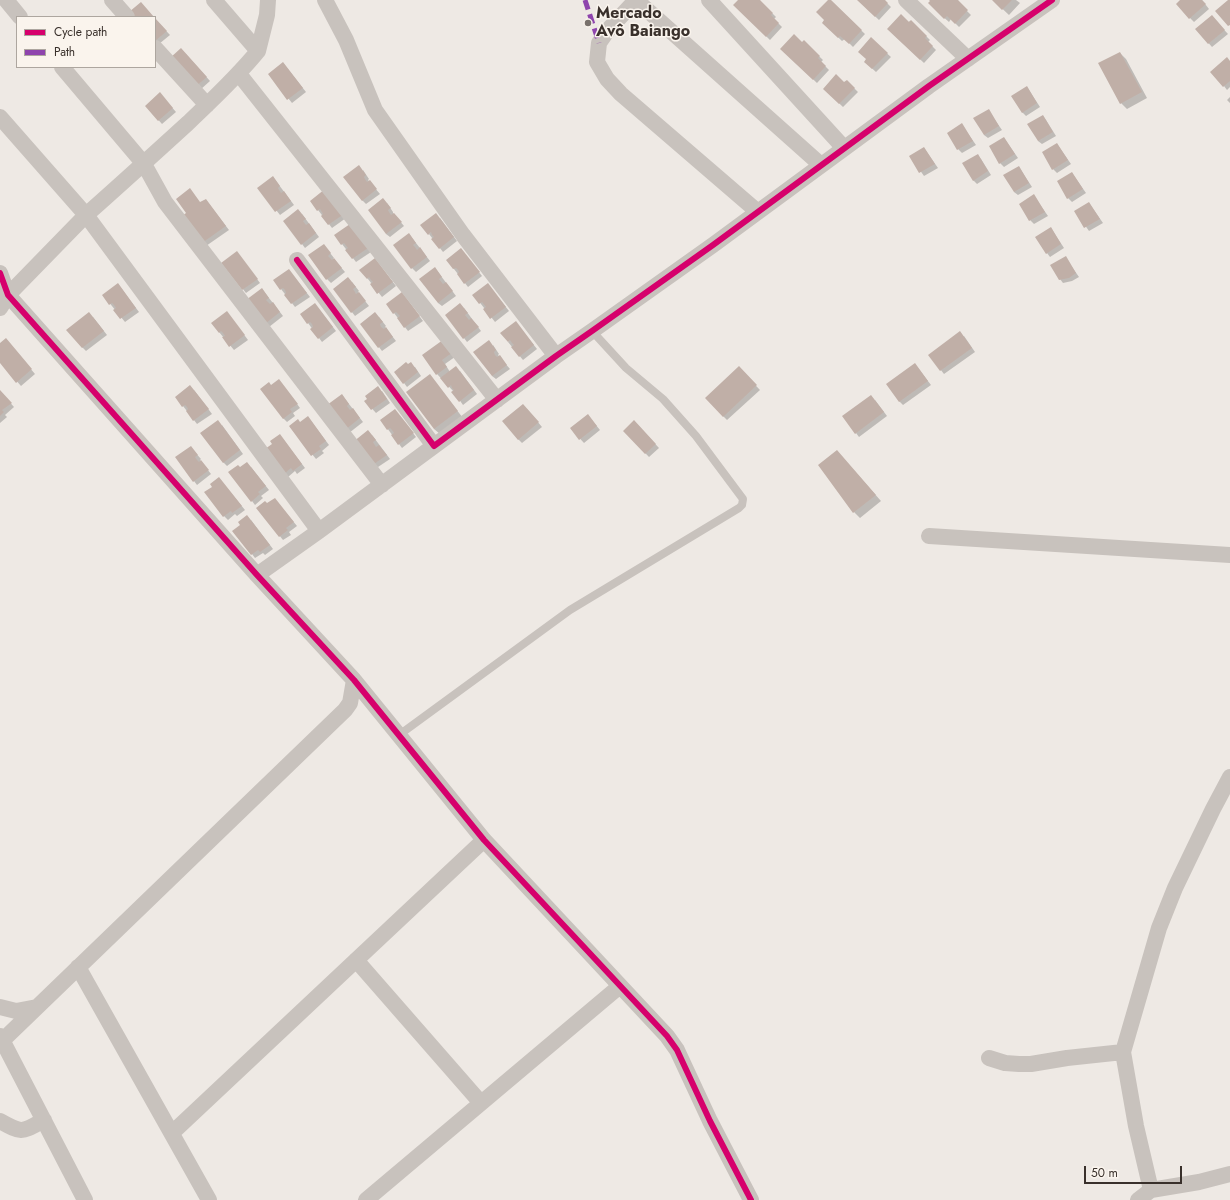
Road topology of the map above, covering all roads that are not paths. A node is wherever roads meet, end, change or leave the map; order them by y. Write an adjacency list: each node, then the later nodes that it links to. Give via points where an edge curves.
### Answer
1 (6, 0): 10 (street)
2 (112, 0): 11 (street)
3 (215, 0): 13 (street)
4 (268, 0): 13 (street)
5 (325, 0): 28 (street, via 346,40 376,110 462,235)
6 (636, 0): 21 (street); 22 (street, via 603,37 599,44 597,62 621,94)
7 (709, 0): 19 (street)
8 (906, 0): 14 (street)
9 (1042, 3): 14 (street)
10 (19, 16)
11 (126, 16)
12 (156, 49): 17 (street)
13 (258, 51): 16 (street)
14 (968, 59): 19 (street)
15 (63, 68): 20 (street)
16 (239, 74): 17 (street); 29 (street)
17 (207, 105): 20 (street)
18 (0, 117): 23 (street)
19 (844, 148): 21 (street)
20 (144, 164): 23 (street); 31 (street, via 165,202)
21 (821, 165): 22 (street)
22 (758, 212): 27 (street)
23 (86, 215): 26 (street); 32 (street)
24 (297, 260): 30 (street)
25 (0, 273): 26 (street)
26 (4, 301): 35 (street)
27 (592, 332): 28 (street); 37 (lane, via 626,368 663,400 696,436 744,498 742,505 570,610)
28 (556, 356): 29 (street)
29 (497, 400): 30 (street)
30 (434, 446): 31 (street)
31 (382, 485): 32 (street)
32 (319, 531): 35 (street)
33 (929, 536): 34 (street)
34 (1230, 555)
35 (257, 575): 36 (street)
36 (354, 680): 37 (street); 41 (street, via 350,703 345,710)
37 (399, 735): 39 (street)
38 (1230, 777): 46 (street, via 1175,888 1159,928)
39 (484, 840): 40 (street); 42 (street)
40 (356, 960): 48 (street); 51 (street)
41 (78, 967): 44 (street); 51 (street)
42 (620, 986): 48 (street); 57 (street, via 677,1050)
43 (0, 1007): 44 (street, via 16,1011)
44 (37, 1007): 45 (street)
45 (1, 1038): 49 (street)
46 (1123, 1052): 47 (street, via 1025,1064 1005,1063); 53 (street)
47 (989, 1058)
48 (481, 1103): 56 (street)
49 (44, 1120): 50 (street, via 19,1131); 54 (street)
50 (0, 1121)
51 (172, 1133): 55 (street)
52 (1230, 1174): 53 (street)
53 (1151, 1190): 58 (street)
54 (85, 1200)
55 (209, 1200)
56 (366, 1200)
57 (751, 1200)
58 (1138, 1200)

